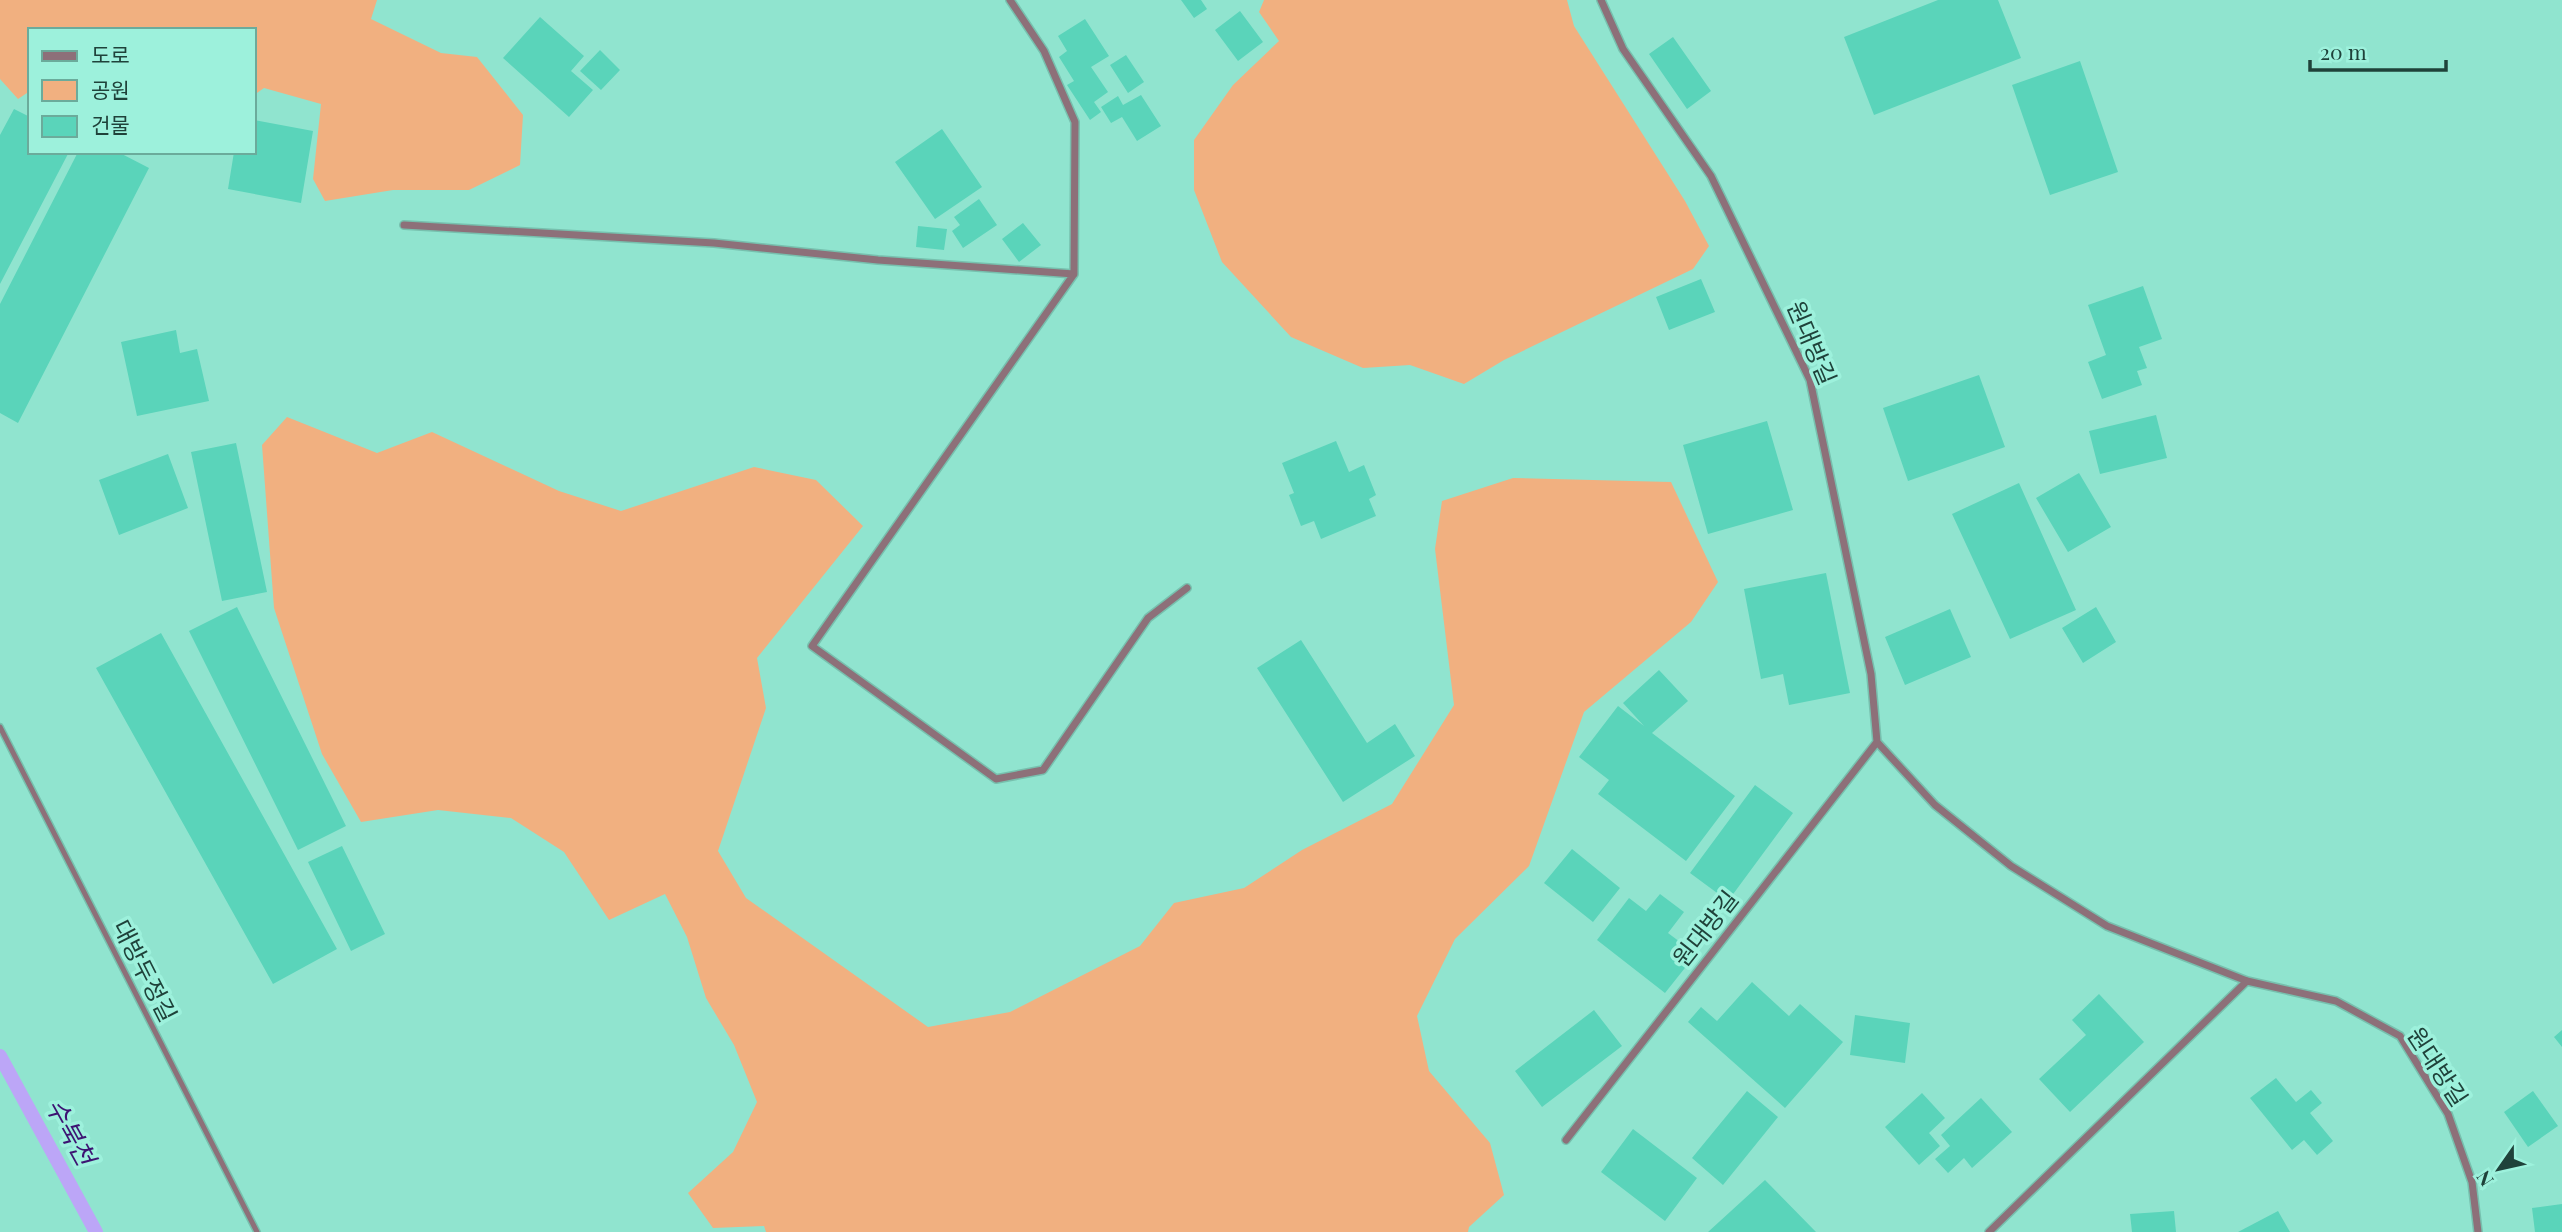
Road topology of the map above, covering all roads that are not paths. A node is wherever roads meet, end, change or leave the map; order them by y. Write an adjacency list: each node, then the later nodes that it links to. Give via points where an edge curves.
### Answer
1 (1010, 0): 4 (street, via 1044,51 1075,121)
2 (1601, 0): 7 (street, 원대방길, via 1623,49 1711,176 1810,380 1871,674)
3 (404, 225): 4 (street, via 714,243)
4 (1074, 274): 5 (street, via 812,646 996,779 1043,770 1148,618)
5 (1187, 588)
6 (0, 727): 10 (lane, 대방두정길)
7 (1877, 742): 8 (street, 원대방길, via 1934,805 2011,866 2107,926); 9 (street, 원대방길)
8 (2247, 981): 11 (street); 12 (street, 원대방길, via 2336,1001 2400,1036 2448,1114 2472,1182)
9 (1566, 1140)
10 (257, 1232)
11 (1989, 1232)
12 (2478, 1232)

